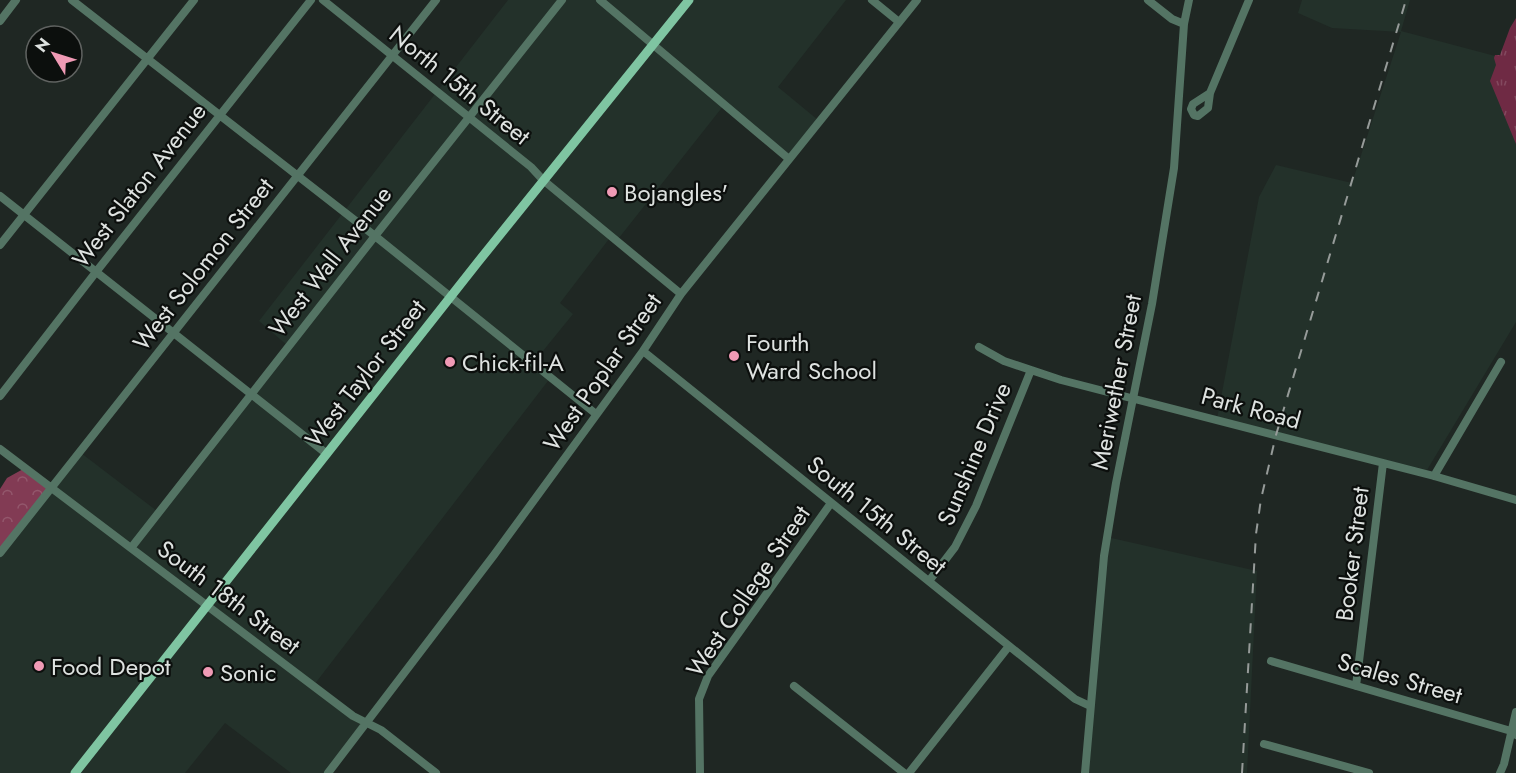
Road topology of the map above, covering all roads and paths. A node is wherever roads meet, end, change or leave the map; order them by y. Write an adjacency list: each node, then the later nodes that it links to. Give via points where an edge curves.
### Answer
1 (16, 0): 15 (street)
2 (72, 0): 20 (street)
3 (194, 0): 20 (street)
4 (311, 0): 22 (street, West Slaton Avenue)
5 (323, 0): 19 (street, North 15th Street)
6 (436, 0): 19 (street, West Solomon Street)
7 (562, 0): 23 (street, West Wall Avenue)
8 (600, 0): 18 (street)
9 (689, 0): 18 (main road, West Taylor Street)
10 (872, 0): 16 (street)
11 (917, 0): 16 (street, West Poplar Street)
12 (1148, 0): 17 (street)
13 (1189, 0): 17 (street, Meriwether Street)
14 (1249, 0): 21 (street)
15 (0, 21)
16 (899, 22): 24 (street, West Poplar Street)
17 (1184, 24): 41 (street, Meriwether Street, via 1174,168)
18 (654, 43): 24 (street); 26 (main road, West Taylor Street)
19 (392, 56): 23 (street, North 15th Street); 25 (street, West Solomon Street)
20 (147, 58): 22 (street); 28 (street)
21 (1210, 93)
22 (220, 114): 25 (street); 31 (street, West Slaton Avenue)
23 (469, 117): 26 (street, North 15th Street); 29 (street, West Wall Avenue)
24 (789, 159): 32 (street, West Poplar Street)
25 (298, 175): 29 (street); 34 (street, West Solomon Street)
26 (543, 180): 32 (street); 33 (main road, West Taylor Street)
27 (0, 196): 28 (street)
28 (24, 215): 30 (street); 31 (street)
29 (375, 236): 33 (street); 39 (street, West Wall Avenue)
30 (0, 245)
31 (96, 272): 34 (street); 40 (street, West Slaton Avenue)
32 (681, 294): 36 (street, West Poplar Street)
33 (451, 296): 42 (street); 44 (main road, West Taylor Street)
34 (174, 333): 39 (street); 47 (street, West Solomon Street)
35 (979, 347): 38 (street, Park Road)
36 (643, 351): 42 (street, West Poplar Street); 49 (street, South 15th Street)
37 (1501, 362): 46 (street)
38 (1031, 370): 41 (street, Park Road); 52 (street, Sunshine Drive, via 975,506 955,547)
39 (251, 394): 44 (street); 50 (street, West Wall Avenue)
40 (0, 396)
41 (1132, 398): 45 (street, Park Road); 58 (street, Meriwether Street, via 1104,556)
42 (596, 414): 60 (street, West Poplar Street)
43 (0, 449): 47 (street, South 18th Street)
44 (327, 454): 53 (main road, West Taylor Street)
45 (1383, 463): 46 (street, Park Road); 57 (street, Booker Street)
46 (1434, 476): 48 (street, Park Road)
47 (51, 488): 50 (street, South 18th Street); 51 (street, West Solomon Street)
48 (1516, 500)
49 (831, 503): 52 (street, South 15th Street); 66 (street, West College Street, via 708,676 699,699)
50 (131, 548): 53 (street, South 18th Street)
51 (0, 553)
52 (929, 581): 54 (street, South 15th Street)
53 (208, 605): 60 (street, South 18th Street, via 353,716); 63 (main road, West Taylor Street)
54 (1009, 646): 58 (street, South 15th Street, via 1075,699); 68 (street)
55 (1271, 661): 57 (street, Scales Street)
56 (794, 686): 67 (street)
57 (1356, 686): 61 (street, Scales Street)
58 (1090, 706): 69 (street, Meriwether Street)
59 (1516, 712): 61 (street)
60 (367, 722): 64 (street, West Poplar Street); 65 (street, South 18th Street)
61 (1513, 733): 71 (street)
62 (1264, 744): 70 (street)
63 (75, 773)
64 (328, 773)
65 (436, 773)
66 (700, 773)
67 (904, 773)
68 (909, 773)
69 (1085, 773)
70 (1369, 773)
71 (1500, 773)

